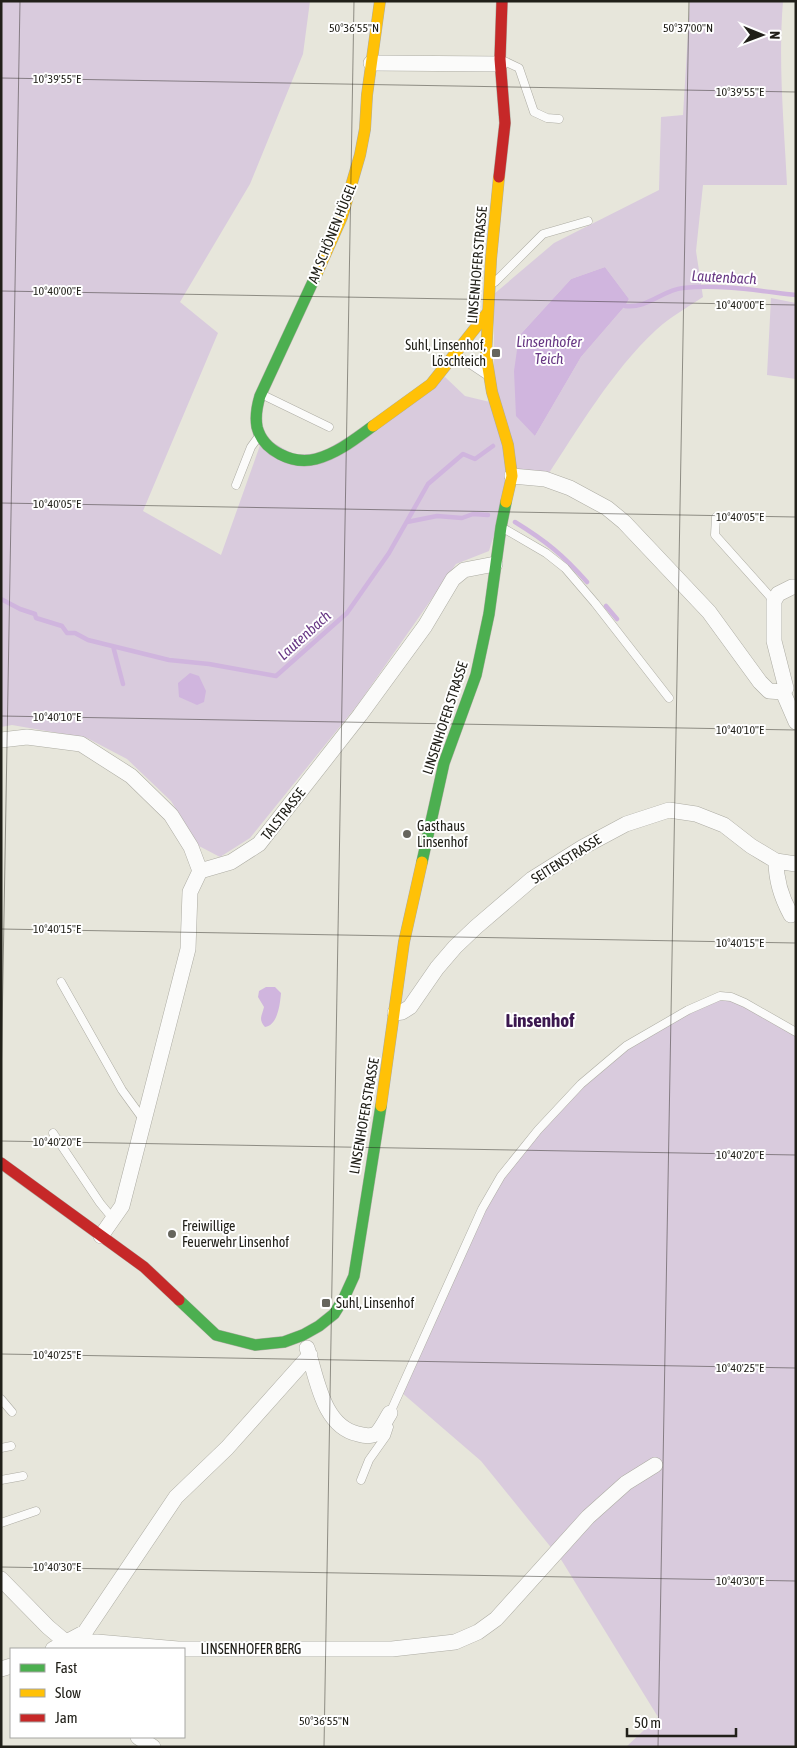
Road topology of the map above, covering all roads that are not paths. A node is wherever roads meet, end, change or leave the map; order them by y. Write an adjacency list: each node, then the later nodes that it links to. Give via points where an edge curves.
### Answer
1 (380, 1): 4 (street, AM SCHÖNEN HÜGEL)
2 (502, 1): 3 (street, LINSENHOFER STRASSE)
3 (500, 62): 4 (street); 5 (lane, via 519,68 534,112); 7 (street, LINSENHOFER STRASSE, via 505,123)
4 (371, 63): 11 (street, AM SCHÖNEN HÜGEL, via 365,130 348,198)
5 (559, 120)
6 (588, 221): 7 (lane, via 543,234)
7 (490, 287): 8 (street, LINSENHOFER STRASSE)
8 (488, 312): 9 (street); 10 (street, LINSENHOFER STRASSE, via 486,348)
9 (454, 354): 10 (lane); 13 (street, via 431,384 336,452 306,461 294,460 267,445)
10 (489, 376): 14 (street, LINSENHOFER STRASSE, via 508,445)
11 (262, 394): 12 (lane); 13 (street, AM SCHÖNEN HÜGEL, via 256,420)
12 (329, 427)
13 (260, 435): 15 (lane, via 251,447)
14 (512, 476): 17 (street, LINSENHOFER STRASSE); 21 (street, via 545,478 600,504 618,517 709,612 760,682 769,690)
15 (236, 485)
16 (716, 517): 20 (lane, via 715,535)
17 (501, 527): 18 (street, LINSENHOFER STRASSE); 22 (lane, via 523,538 565,568)
18 (495, 564): 27 (street, TALSTRASSE, via 464,570 453,579 425,626 360,715 259,844 231,862); 30 (street, LINSENHOFER STRASSE, via 489,614 476,675 440,780 404,942)
19 (796, 587): 20 (street, via 778,594)
20 (774, 601): 21 (street, via 774,641 786,688)
21 (783, 692): 23 (street)
22 (669, 698)
23 (796, 722)
24 (1, 740): 27 (street, via 27,736 81,744 131,776 171,814 191,847)
25 (776, 861): 26 (street); 28 (street, via 778,886); 30 (street, SEITENSTRASSE, via 724,825 696,814 669,810 626,824 532,880 455,947 410,1007)
26 (796, 864)
27 (200, 871): 32 (street, via 190,892 188,949)
28 (791, 915)
29 (61, 982): 32 (lane, via 122,1090)
30 (395, 1012): 37 (street, LINSENHOFER STRASSE, via 354,1276 334,1314)
31 (796, 1032): 41 (lane, via 745,1003 720,996 688,1010 626,1046 581,1084 501,1176 482,1209)
32 (144, 1121): 35 (street, via 122,1206)
33 (53, 1133): 35 (lane)
34 (1, 1163): 36 (street, LINSENHOFER STRASSE)
35 (114, 1220): 36 (street)
36 (102, 1236): 37 (street, LINSENHOFER STRASSE, via 144,1267 216,1335 254,1345 284,1342)
37 (303, 1335): 38 (street)
38 (310, 1355): 41 (street, via 323,1403 336,1421 354,1434 367,1436 376,1433); 51 (street, via 227,1448 176,1497 85,1632)
39 (1, 1399): 40 (lane)
40 (12, 1412)
41 (387, 1417): 47 (lane, via 389,1427 386,1436 369,1460)
42 (11, 1446): 43 (lane)
43 (1, 1448)
44 (655, 1465): 53 (street, LINSENHOFER BERG, via 626,1483 588,1517 496,1619 478,1632 455,1642 392,1649)
45 (23, 1476): 46 (lane)
46 (1, 1480)
47 (361, 1480)
48 (36, 1511): 49 (lane)
49 (1, 1522)
50 (1, 1579): 51 (street)
51 (63, 1647): 52 (street, LINSENHOFER BERG, via 97,1642)
52 (166, 1648)
53 (185, 1649)
54 (140, 1738): 55 (street)
55 (153, 1747)

